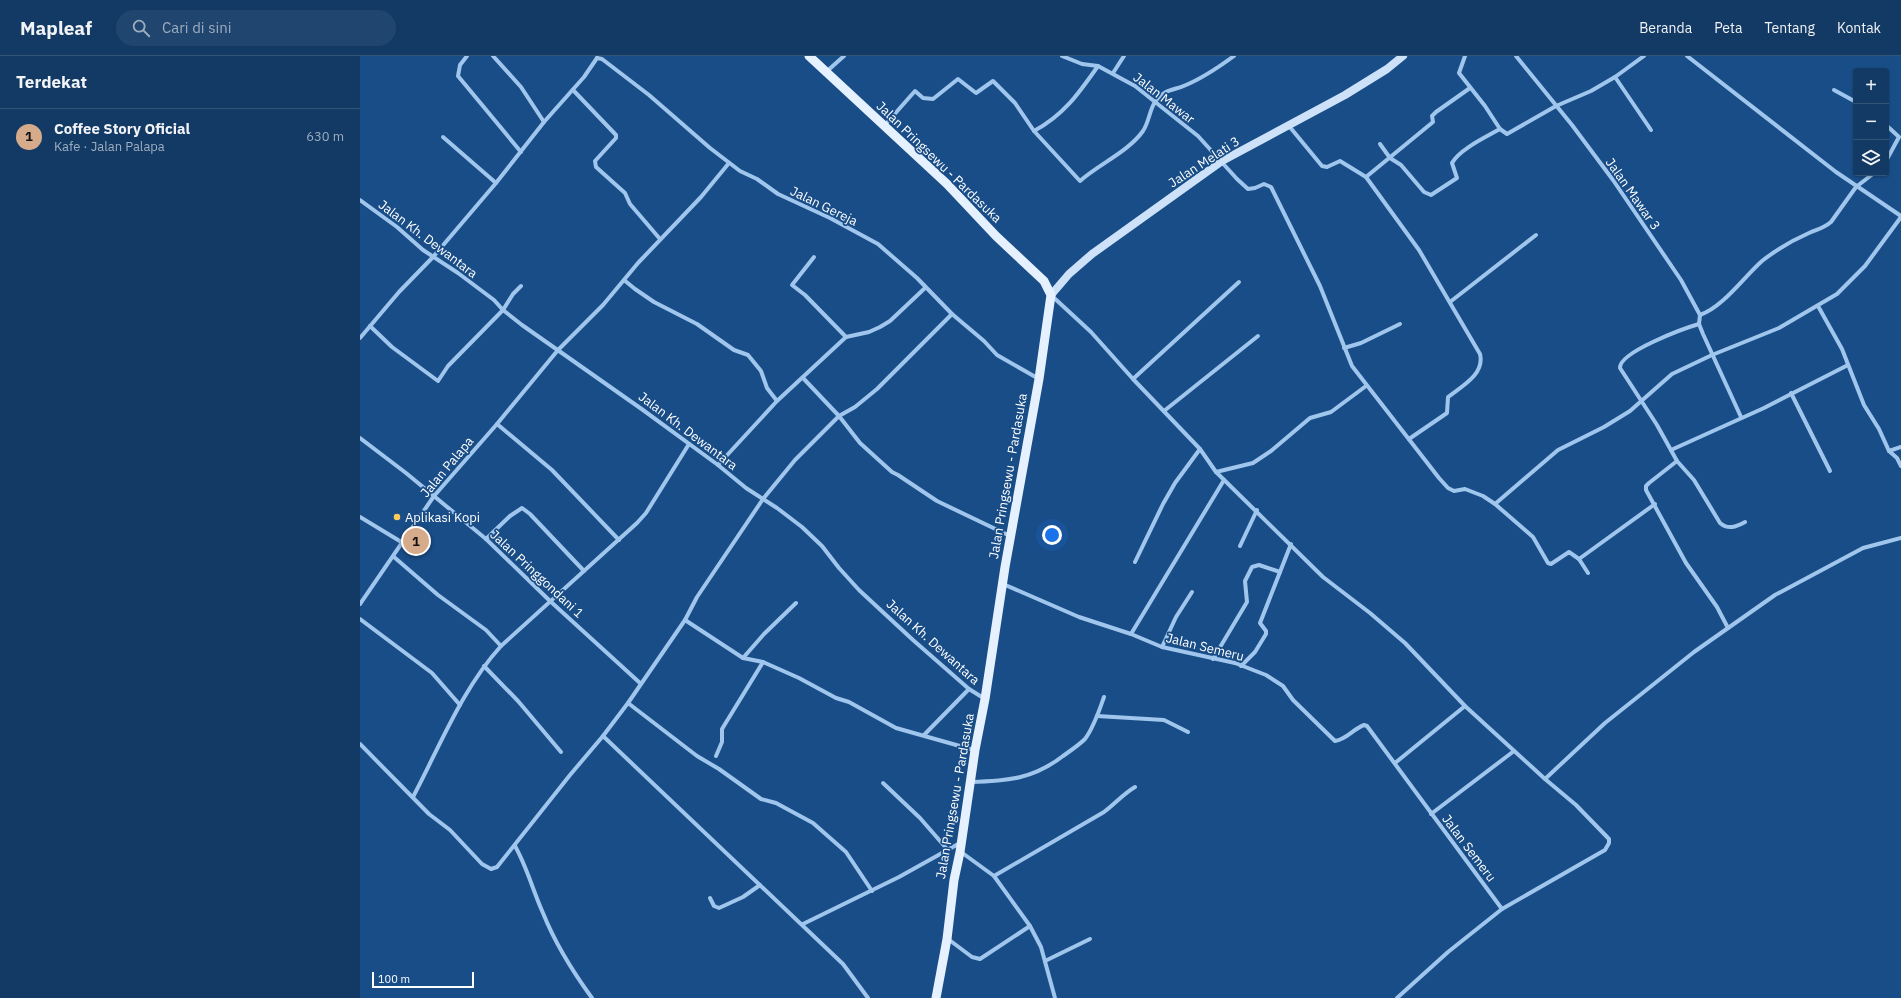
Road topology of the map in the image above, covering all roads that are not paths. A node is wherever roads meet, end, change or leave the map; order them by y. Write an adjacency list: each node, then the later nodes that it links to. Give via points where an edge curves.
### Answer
1 (467, 56): 34 (street, via 460,65 458,76)
2 (493, 56): 25 (street, via 521,87)
3 (809, 56): 16 (main road, Jalan Pringsewu - Pardasuka)
4 (844, 56): 16 (street)
5 (1062, 56): 15 (street, Jalan Mawar, via 1082,64)
6 (1124, 56): 17 (street)
7 (1234, 56): 23 (street, via 1187,85 1166,92)
8 (1403, 56): 27 (street, Jalan Melati 3, via 1345,95)
9 (1465, 56): 19 (street, via 1459,73)
10 (1516, 56): 24 (street, Jalan Mawar 3)
11 (1644, 56): 18 (street)
12 (1687, 56): 42 (street)
13 (597, 57): 14 (street, Jalan Gereja); 20 (street)
14 (603, 57): 38 (street, Jalan Gereja)
15 (1098, 66): 17 (street, Jalan Mawar); 31 (street, via 1066,109)
16 (826, 72): 26 (main road, Jalan Pringsewu - Pardasuka)
17 (1113, 73): 23 (street, Jalan Mawar, via 1135,86)
18 (1615, 77): 24 (street); 30 (street)
19 (1470, 88): 29 (street); 36 (street, via 1432,116 1433,122)
20 (573, 90): 25 (street); 46 (street, via 616,135 595,161 596,167 625,193 630,204)
21 (1834, 90): 22 (street)
22 (1853, 100)
23 (1154, 102): 31 (street, via 1143,130 1122,151 1080,181); 37 (street, Jalan Mawar, via 1198,136)
24 (1556, 106): 29 (street, via 1507,134); 58 (street, Jalan Mawar 3, via 1622,193 1681,280)
25 (544, 122): 34 (street)
26 (884, 126): 31 (street, via 915,91 923,98 933,99 958,79 976,93 990,82 995,83 1015,103); 53 (main road, Jalan Pringsewu - Pardasuka, via 947,184 996,236 1044,281)
27 (1289, 126): 37 (street, Jalan Melati 3); 40 (street, via 1322,166 1328,167 1340,161)
28 (1889, 128): 35 (street, via 1899,137)
29 (1500, 129): 36 (street, via 1454,159 1452,163 1457,178 1431,195 1424,192 1401,165)
30 (1651, 130)
31 (1034, 131)
32 (444, 137): 41 (street)
33 (1380, 144): 36 (street)
34 (522, 152): 41 (street)
35 (1889, 155)
36 (1390, 158): 40 (street)
37 (1222, 161): 53 (street, Jalan Melati 3, via 1092,254 1069,274); 65 (street, Jalan Mawar, via 1248,189 1264,184 1271,187 1320,286)
38 (729, 163): 46 (street, Jalan Palapa); 52 (street, Jalan Gereja, via 778,194 878,244)
39 (1870, 176): 42 (street)
40 (1366, 177): 54 (street, via 1419,250)
41 (496, 183): 47 (street)
42 (1856, 187): 44 (street); 58 (street, via 1826,227 1810,232 1776,251 1743,279 1713,310)
43 (360, 200): 47 (street, Jalan Kh. Dewantara)
44 (1901, 217): 55 (street, via 1860,271 1837,294)
45 (1536, 235): 54 (street)
46 (660, 239): 49 (street, Jalan Palapa)
47 (433, 257): 56 (street, Jalan Kh. Dewantara, via 494,300); 61 (street)
48 (814, 257): 63 (street, via 792,285)
49 (624, 280): 66 (street, Jalan Palapa); 74 (street, via 654,302 697,324 734,350 748,355)
50 (1239, 282): 71 (street)
51 (521, 286): 56 (street)
52 (925, 288): 57 (street, Jalan Gereja); 63 (street, via 890,321 866,333)
53 (1051, 295): 70 (main road, Jalan Pringsewu - Pardasuka); 71 (street, via 1091,332)
54 (1450, 302): 81 (street, via 1482,361 1476,374 1448,397 1448,409 1444,416)
55 (1818, 306): 67 (street, via 1780,328); 68 (street)
56 (503, 310): 61 (street, via 466,346 438,381 392,347); 66 (street, Jalan Kh. Dewantara)
57 (952, 314): 70 (street, Jalan Gereja, via 997,355); 77 (street, via 877,389)
58 (1700, 315): 60 (street)
59 (1400, 324): 65 (street, via 1361,343)
60 (1699, 324): 67 (street); 75 (street, via 1642,347 1622,362 1620,368)
61 (370, 326): 64 (street)
62 (1258, 336): 76 (street)
63 (846, 337): 69 (street)
64 (360, 338)
65 (1344, 348): 72 (street, via 1352,366)
66 (558, 350): 79 (street, Jalan Palapa); 82 (street, Jalan Kh. Dewantara)
67 (1712, 355): 75 (street, via 1672,374); 78 (street)
68 (1848, 365): 73 (street); 86 (street, via 1864,405)
69 (803, 378): 74 (street); 77 (street)
70 (1039, 379): 100 (main road, Jalan Pringsewu - Pardasuka)
71 (1133, 379): 76 (street)
72 (1366, 386): 81 (street); 90 (street, via 1331,412 1310,418 1253,463)
73 (1792, 393): 78 (street); 91 (street)
74 (777, 402): 88 (street)
75 (1641, 402): 85 (street, via 1658,425); 95 (street, via 1604,427 1558,450)
76 (1164, 411): 84 (street)
77 (839, 416): 94 (street); 100 (street, via 860,443 892,472 937,501)
78 (1741, 417): 85 (street)
79 (497, 424): 93 (street, Jalan Palapa); 103 (street, via 552,470)
80 (360, 438): 93 (street, Jalan Pringgondani 1)
81 (1409, 439): 95 (street, via 1448,488 1454,491 1465,489)
82 (689, 444): 88 (street, Jalan Kh. Dewantara); 103 (street, via 646,513)
83 (1901, 447): 86 (street)
84 (1200, 449): 90 (street); 109 (street, via 1174,483)
85 (1671, 450): 87 (street)
86 (1889, 451): 89 (street)
87 (1677, 461): 96 (street, via 1646,486); 99 (street, via 1694,480 1720,523 1726,527 1736,527)
88 (718, 465): 94 (street, Jalan Kh. Dewantara)
89 (1901, 466)
90 (1216, 472): 92 (street)
91 (1830, 472)
92 (1224, 480): 97 (street); 121 (street)
93 (434, 496): 102 (street, Jalan Pringgondani 1); 104 (street, Jalan Palapa)
94 (763, 499): 119 (street, via 697,597); 130 (street, Jalan Kh. Dewantara, via 812,537 859,590)
95 (1495, 504): 108 (street, via 1533,537 1548,563 1551,564 1569,552)
96 (1655, 504): 108 (street); 120 (street, via 1681,553)
97 (1257, 510): 105 (street); 106 (street)
98 (360, 517): 104 (street)
99 (1745, 522)
100 (1010, 536): 113 (main road, Jalan Pringsewu - Pardasuka)
101 (1901, 538): 120 (street, via 1857,552 1775,595)
102 (486, 539): 110 (street, via 522,508); 115 (street, Jalan Pringgondani 1)
103 (619, 540): 110 (street)
104 (403, 543): 107 (street, Jalan Palapa)
105 (1291, 544): 111 (street); 135 (street, via 1323,577 1405,643)
106 (1240, 546)
107 (394, 557): 117 (street, Jalan Palapa); 122 (street, via 438,595 486,630)
108 (1579, 559): 112 (street)
109 (1135, 562)
110 (584, 571): 115 (street)
111 (1280, 572): 125 (street, via 1259,565 1252,567 1245,582 1247,602); 128 (street, via 1260,623 1266,634 1255,652)
112 (1588, 573)
113 (1003, 584): 121 (street, Jalan Semeru, via 1079,617); 132 (main road, Jalan Pringsewu - Pardasuka)
114 (1192, 592): 123 (street, via 1176,617)
115 (550, 601): 122 (street); 129 (street, Jalan Pringgondani 1)
116 (796, 603): 124 (street)
117 (360, 604)
118 (360, 619): 134 (street, via 432,673)
119 (685, 620): 124 (street); 129 (street)
120 (1728, 628): 146 (street, via 1605,723)
121 (1131, 634): 123 (street, Jalan Semeru)
122 (501, 646): 127 (street)
123 (1162, 647): 125 (street, Jalan Semeru)
124 (743, 658): 126 (street)
125 (1213, 659): 128 (street, Jalan Semeru)
126 (763, 662): 138 (street, via 800,678 836,698 850,702 896,728); 144 (street, via 722,729 722,742)
127 (484, 666): 134 (street); 143 (street)
128 (1241, 666): 145 (street, Jalan Semeru, via 1266,675 1283,686 1292,700 1335,741 1342,740 1359,727 1367,726)
129 (640, 683): 133 (street)
130 (969, 689): 132 (street, Jalan Kh. Dewantara); 138 (street)
131 (1104, 697): 136 (street)
132 (985, 699): 141 (main road, Jalan Pringsewu - Pardasuka)
133 (628, 702): 139 (street); 157 (street, via 697,756 761,799 776,803 813,823 846,852)
134 (460, 705): 150 (street)
135 (1465, 706): 142 (street); 145 (street)
136 (1097, 716): 137 (street, via 1164,720); 147 (street, via 1085,738 1052,765 1028,776 1006,781)
137 (1188, 732)
138 (924, 735): 141 (street)
139 (603, 736): 152 (street); 156 (street)
140 (360, 744): 150 (street)
141 (975, 750): 147 (main road, Jalan Pringsewu - Pardasuka)
142 (1514, 751): 146 (street); 151 (street)
143 (561, 752)
144 (716, 756)
145 (1395, 763): 151 (street, Jalan Semeru)
146 (1545, 779): 159 (street, via 1576,804 1609,839 1609,843 1605,850)
147 (970, 782): 153 (main road, Jalan Pringsewu - Pardasuka)
148 (883, 783): 154 (street, via 920,818)
149 (1135, 787): 155 (street, via 1104,812)
150 (413, 797): 152 (street, via 429,814 450,830 482,864 491,869 502,862)
151 (1431, 814): 159 (street, Jalan Semeru)
152 (515, 846): 165 (street, via 526,865 543,915 571,968)
153 (960, 848): 154 (street); 155 (street); 162 (main road, Jalan Pringsewu - Pardasuka)
154 (947, 850): 157 (street)
155 (994, 876): 161 (street)
156 (760, 884): 158 (street, via 719,908 714,906); 160 (street)
157 (872, 891): 160 (street)
158 (710, 898)
159 (1502, 910): 169 (street, via 1448,952)
160 (802, 924): 166 (street, via 855,977)
161 (1030, 926): 162 (street, via 980,959 972,957); 164 (street)
162 (947, 939): 167 (main road, Jalan Pringsewu - Pardasuka)
163 (1090, 939): 164 (street)
164 (1045, 961): 168 (street)
165 (592, 998)
166 (868, 998)
167 (936, 998)
168 (1055, 998)
169 (1397, 998)

